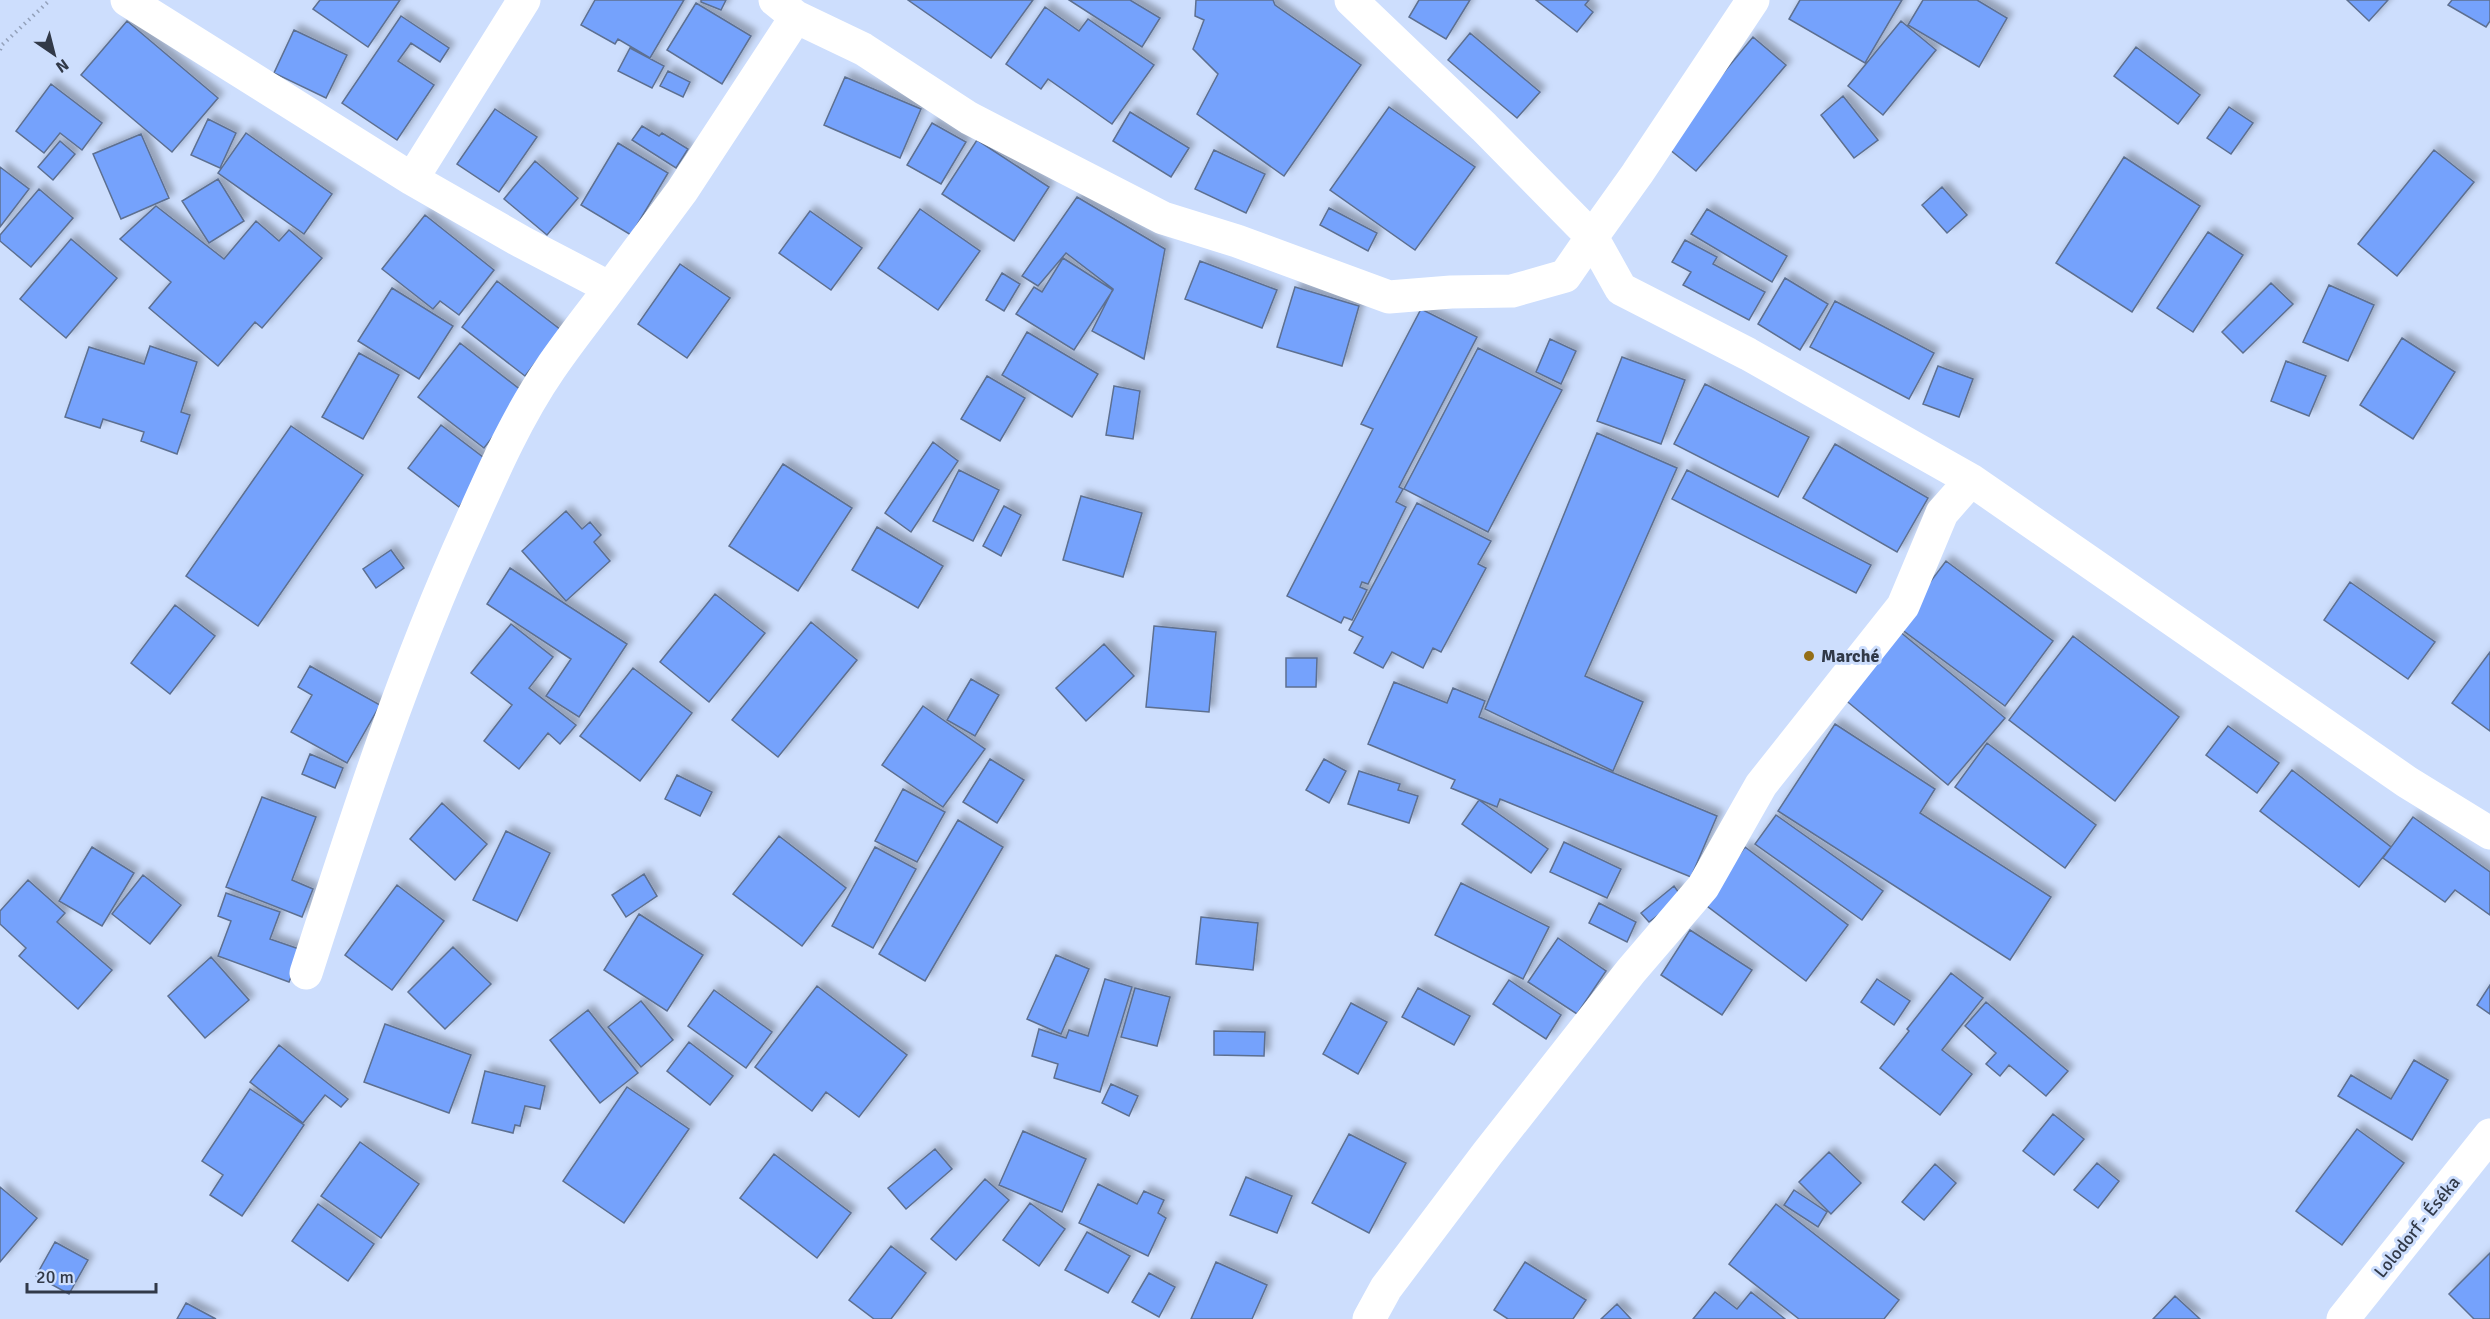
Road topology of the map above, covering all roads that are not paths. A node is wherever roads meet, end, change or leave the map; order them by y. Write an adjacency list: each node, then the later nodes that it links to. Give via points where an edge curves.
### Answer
1 (127, 0): 6 (street)
2 (524, 0): 6 (street)
3 (1351, 0): 7 (street)
4 (1753, 0): 7 (street)
5 (786, 8): 7 (street, via 863,49 969,118 1163,218 1389,297 1512,291 1565,276); 8 (street, via 682,191)
6 (412, 179): 8 (street)
7 (1592, 237): 9 (street, via 1621,289 1748,354)
8 (610, 288): 11 (street, via 549,370 502,452 449,569 371,771)
9 (1971, 480): 10 (street, via 2407,782); 13 (street, via 1942,513 1903,606 1761,785 1703,887 1631,971 1487,1154 1386,1288)
10 (2490, 833)
11 (306, 973)
12 (2490, 1135): 14 (street, Lolodorf - Éséka)
13 (1369, 1319)
14 (2343, 1319)

